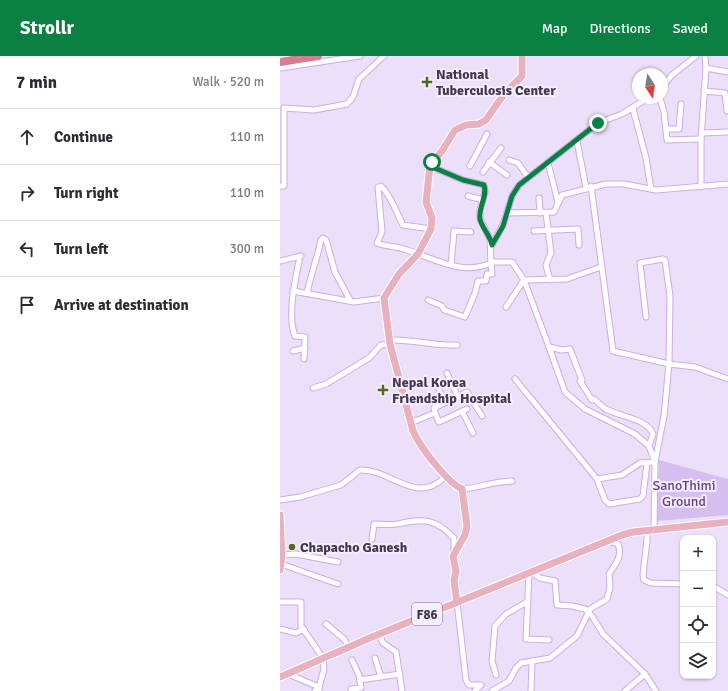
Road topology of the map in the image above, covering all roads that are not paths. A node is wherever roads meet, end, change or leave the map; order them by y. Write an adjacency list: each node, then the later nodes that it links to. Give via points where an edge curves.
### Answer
1 (318, 56): 7 (highway)
2 (360, 56): 8 (street)
3 (384, 56): 34 (street, via 359,79 353,97 347,104 314,110 284,108 284,186)
4 (522, 56): 28 (main road, via 522,76 504,94 486,120 455,130)
5 (696, 56): 11 (street)
6 (705, 56): 9 (street)
7 (280, 62)
8 (280, 68)
9 (706, 68): 10 (street); 12 (street)
10 (728, 72)
11 (668, 80)
12 (704, 91): 17 (street, via 725,93); 19 (street)
13 (640, 104): 16 (street)
14 (661, 104): 18 (street)
15 (681, 104): 18 (street, via 679,129)
16 (633, 109): 23 (street, via 598,123); 37 (street)
17 (727, 111)
18 (666, 129): 22 (street, via 667,140)
19 (702, 132): 20 (street); 22 (street)
20 (728, 132)
21 (487, 134): 29 (street)
22 (701, 139): 36 (street)
23 (577, 141): 27 (street); 35 (street)
24 (501, 148): 26 (street)
25 (509, 160): 32 (street, via 518,163)
26 (489, 162): 30 (street); 31 (street)
27 (548, 163): 32 (street); 41 (street)
28 (430, 166): 40 (street, via 463,180 484,185); 45 (main road, via 426,202 432,218)
29 (470, 166)
30 (483, 172)
31 (507, 175)
32 (528, 178): 42 (street, via 515,190)
33 (728, 184): 36 (street)
34 (280, 186)
35 (588, 187): 37 (street, via 624,184); 41 (street, via 562,195); 55 (street)
36 (701, 187): 37 (street)
37 (651, 189)
38 (468, 196): 40 (street)
39 (539, 198): 43 (street)
40 (482, 200): 49 (street, via 480,219)
41 (558, 202): 44 (street, via 555,211)
42 (507, 213): 43 (street); 49 (street)
43 (540, 213): 44 (street)
44 (546, 213): 46 (street)
45 (432, 229): 51 (main road); 51 (street, via 403,225 393,202 381,186 378,187 382,232 377,243)
46 (547, 229): 47 (street); 50 (street, via 578,229); 57 (street, via 551,253 546,265)
47 (534, 230)
48 (471, 232): 54 (street, via 454,231)
49 (492, 245): 53 (street)
50 (579, 245)
51 (418, 254): 54 (street); 60 (main road, via 399,274)
52 (280, 261): 58 (street, via 300,259)
53 (491, 263): 54 (street, via 480,268); 56 (street, via 512,262); 62 (street, via 492,274 487,274 486,281 478,281 476,294 465,317 444,310 442,306)
54 (451, 265)
55 (601, 266): 57 (street, via 567,279); 71 (street, via 613,351)
56 (524, 280): 57 (street); 63 (street); 67 (street)
57 (550, 280)
58 (293, 291): 59 (street); 68 (street, via 291,317 294,334 304,336)
59 (307, 293): 61 (street); 61 (street, via 311,272 316,264 323,238 326,240 335,272)
60 (384, 298): 61 (street, via 364,302); 65 (main road)
61 (350, 300)
62 (428, 300)
63 (506, 307)
64 (646, 317): 71 (street, via 640,263 663,259 670,296)
65 (390, 342): 66 (street, via 401,340); 76 (street, via 381,345 369,358 326,384); 81 (main road)
66 (457, 345)
67 (549, 347): 83 (street, via 565,392 585,409 635,434); 83 (street, via 570,349 582,380 580,381 592,400 606,409 652,429)
68 (305, 348): 69 (street); 70 (street)
69 (293, 351)
70 (304, 359)
71 (669, 364): 74 (street, via 695,367); 85 (street, via 664,416)
72 (447, 373): 77 (street)
73 (515, 379): 87 (street)
74 (728, 379)
75 (438, 387): 78 (street)
76 (313, 388)
77 (458, 397): 78 (street); 80 (street, via 467,392)
78 (445, 403): 79 (street, via 434,408)
79 (435, 413): 81 (street); 82 (street, via 439,422 464,410)
80 (482, 416)
81 (410, 423): 86 (main road, via 418,441)
82 (473, 433)
83 (649, 446): 85 (street)
84 (647, 462): 85 (street); 87 (street, via 640,463 622,475); 87 (street, via 643,496 640,499 609,504)
85 (655, 462): 93 (street)
86 (445, 477): 89 (main road); 90 (street, via 437,485 418,490 370,471 360,470 341,485)
87 (597, 480)
88 (512, 481): 89 (street)
89 (462, 489): 99 (main road, via 467,526)
90 (280, 500)
91 (280, 515): 100 (main road)
92 (728, 522): 93 (main road, F86)
93 (654, 530): 94 (main road, F86)
94 (646, 531): 95 (main road, F86); 105 (street, via 644,580 651,583)
95 (622, 535): 97 (main road, F86); 98 (street)
96 (372, 539): 99 (street, via 374,524 427,521 440,526 454,538)
97 (608, 540): 98 (street); 103 (main road, F86)
98 (618, 544): 111 (street, via 620,557 608,576 608,596)
99 (454, 554): 109 (main road)
100 (282, 555): 101 (street, via 296,554); 102 (main road)
101 (338, 562)
102 (280, 567): 104 (street)
103 (531, 574): 109 (main road, F86); 110 (street); 111 (street, via 555,581 557,605 577,607)
104 (338, 584)
105 (680, 584)
106 (716, 588): 107 (street)
107 (728, 595)
108 (280, 602): 114 (street, via 301,602 301,626)
109 (457, 602): 115 (main road, F86); 132 (street, via 466,680 469,685 481,685 481,688)
110 (527, 602): 116 (street, via 526,639); 125 (street, via 506,614 495,626 492,660)
111 (588, 612): 121 (street, via 576,636 550,658); 124 (street, via 603,634)
112 (326, 624): 117 (street, via 344,639)
113 (280, 629): 114 (street, via 296,633)
114 (304, 630): 118 (street)
115 (379, 634): 117 (main road, F86); 123 (street, via 384,643 396,652)
116 (549, 640)
117 (349, 647): 118 (main road, F86)
118 (323, 658): 122 (main road, F86); 129 (street, via 324,669)
119 (375, 658): 127 (street)
120 (352, 660): 128 (street)
121 (532, 661): 133 (street, via 523,662 509,681); 134 (street)
122 (288, 674): 126 (main road, F86); 129 (street)
123 (400, 674): 127 (street); 131 (street)
124 (645, 674): 135 (street); 136 (street)
125 (496, 675)
126 (280, 677)
127 (381, 677): 128 (street)
128 (360, 680): 130 (street, via 361,688 351,689)
129 (317, 690)
130 (352, 691)
131 (402, 691)
132 (475, 691)
133 (492, 691)
134 (531, 691)
135 (624, 691)
136 (656, 691)

